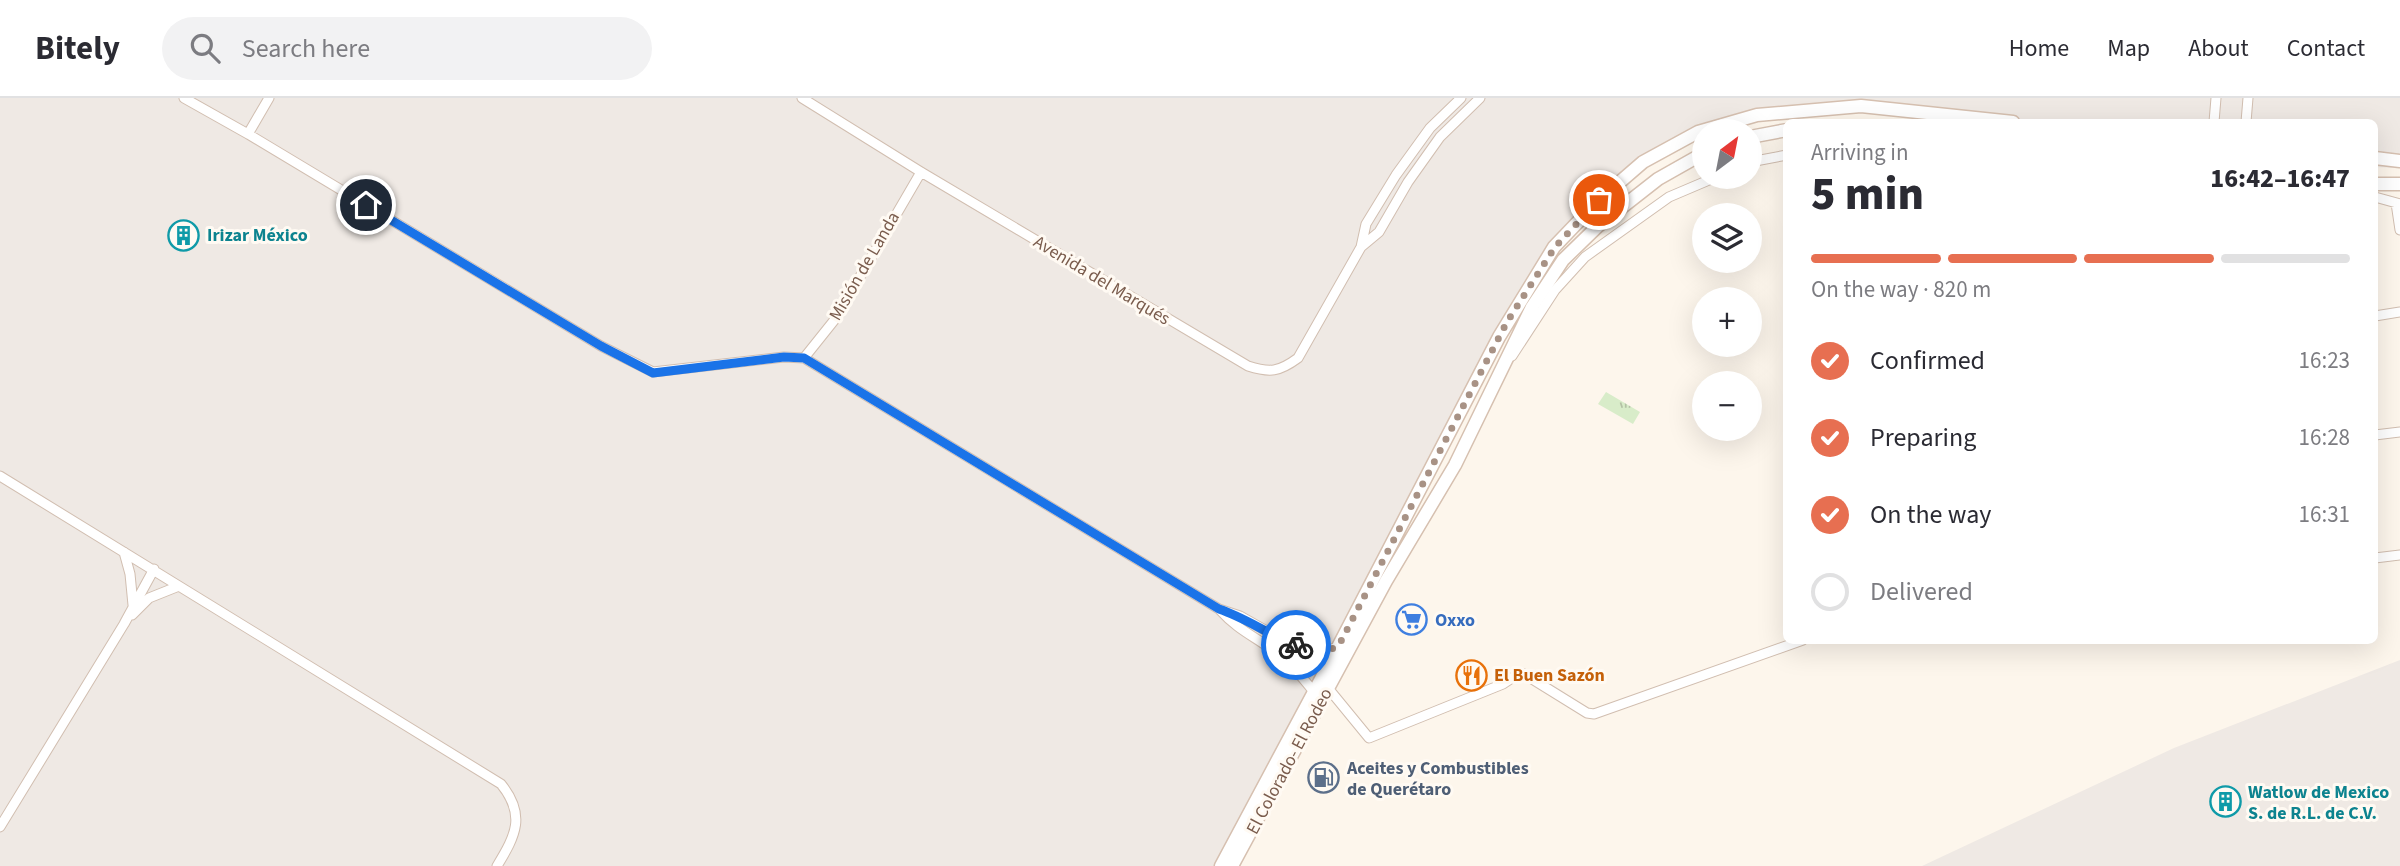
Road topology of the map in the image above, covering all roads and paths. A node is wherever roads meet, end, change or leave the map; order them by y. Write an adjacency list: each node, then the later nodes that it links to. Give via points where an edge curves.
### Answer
1 (184, 98): 13 (street)
2 (269, 98): 13 (street)
3 (802, 98): 20 (street, Avenida del Marqués)
4 (1463, 98): 8 (street); 27 (street, Avenida del Marqués, via 1430,128 1396,175 1366,224)
5 (1480, 98): 8 (street)
6 (2216, 98): 10 (street)
7 (2248, 98): 11 (street)
8 (1472, 106): 27 (street, Avenida del Marqués, via 1440,137 1379,232)
9 (1984, 119): 44 (main road, El Colorado- El Rodeo, via 1860,106 1757,116 1698,132 1643,162 1563,238 1531,282)
10 (2214, 119)
11 (2246, 119)
12 (1783, 131): 14 (main road)
13 (248, 134): 30 (street, via 653,373)
14 (1762, 135)
15 (1783, 156): 18 (street)
16 (2378, 158): 19 (main road)
17 (1692, 160): 31 (main road, El Colorado- El Rodeo, via 1648,187 1563,260)
18 (1762, 160)
19 (2400, 161)
20 (921, 172): 27 (street, Avenida del Marqués, via 1248,366 1266,372 1285,368 1298,358); 30 (street, Misión de Landa, via 836,317)
21 (2378, 184): 22 (main road)
22 (2400, 184)
23 (1692, 187): 31 (street, via 1669,197 1575,266 1547,300 1516,353)
24 (2378, 198): 25 (street)
25 (2398, 204): 26 (street)
26 (2400, 230)
27 (1361, 247)
28 (2400, 312): 29 (street)
29 (2378, 316)
30 (804, 358): 41 (street)
31 (1505, 361): 45 (main road, El Colorado- El Rodeo, via 1455,465)
32 (2400, 432): 33 (street)
33 (2378, 435)
34 (0, 476): 35 (street)
35 (124, 552): 38 (street); 40 (street)
36 (2400, 555): 37 (street)
37 (2378, 558)
38 (154, 569): 39 (street); 40 (street)
39 (179, 586): 42 (street, via 149,598); 48 (street, via 501,783 513,799 517,816 516,829)
40 (134, 606): 42 (street)
41 (1219, 609): 44 (street, via 1309,651); 46 (street, via 1234,626 1275,651)
42 (124, 624): 47 (street)
43 (1792, 644): 45 (street, via 1594,714 1518,674 1369,738)
44 (1338, 647): 46 (main road, El Colorado- El Rodeo)
45 (1328, 688): 50 (main road, El Colorado- El Rodeo)
46 (1314, 692): 49 (main road, El Colorado- El Rodeo)
47 (0, 827)
48 (497, 866)
49 (1221, 866)
50 (1232, 866)

